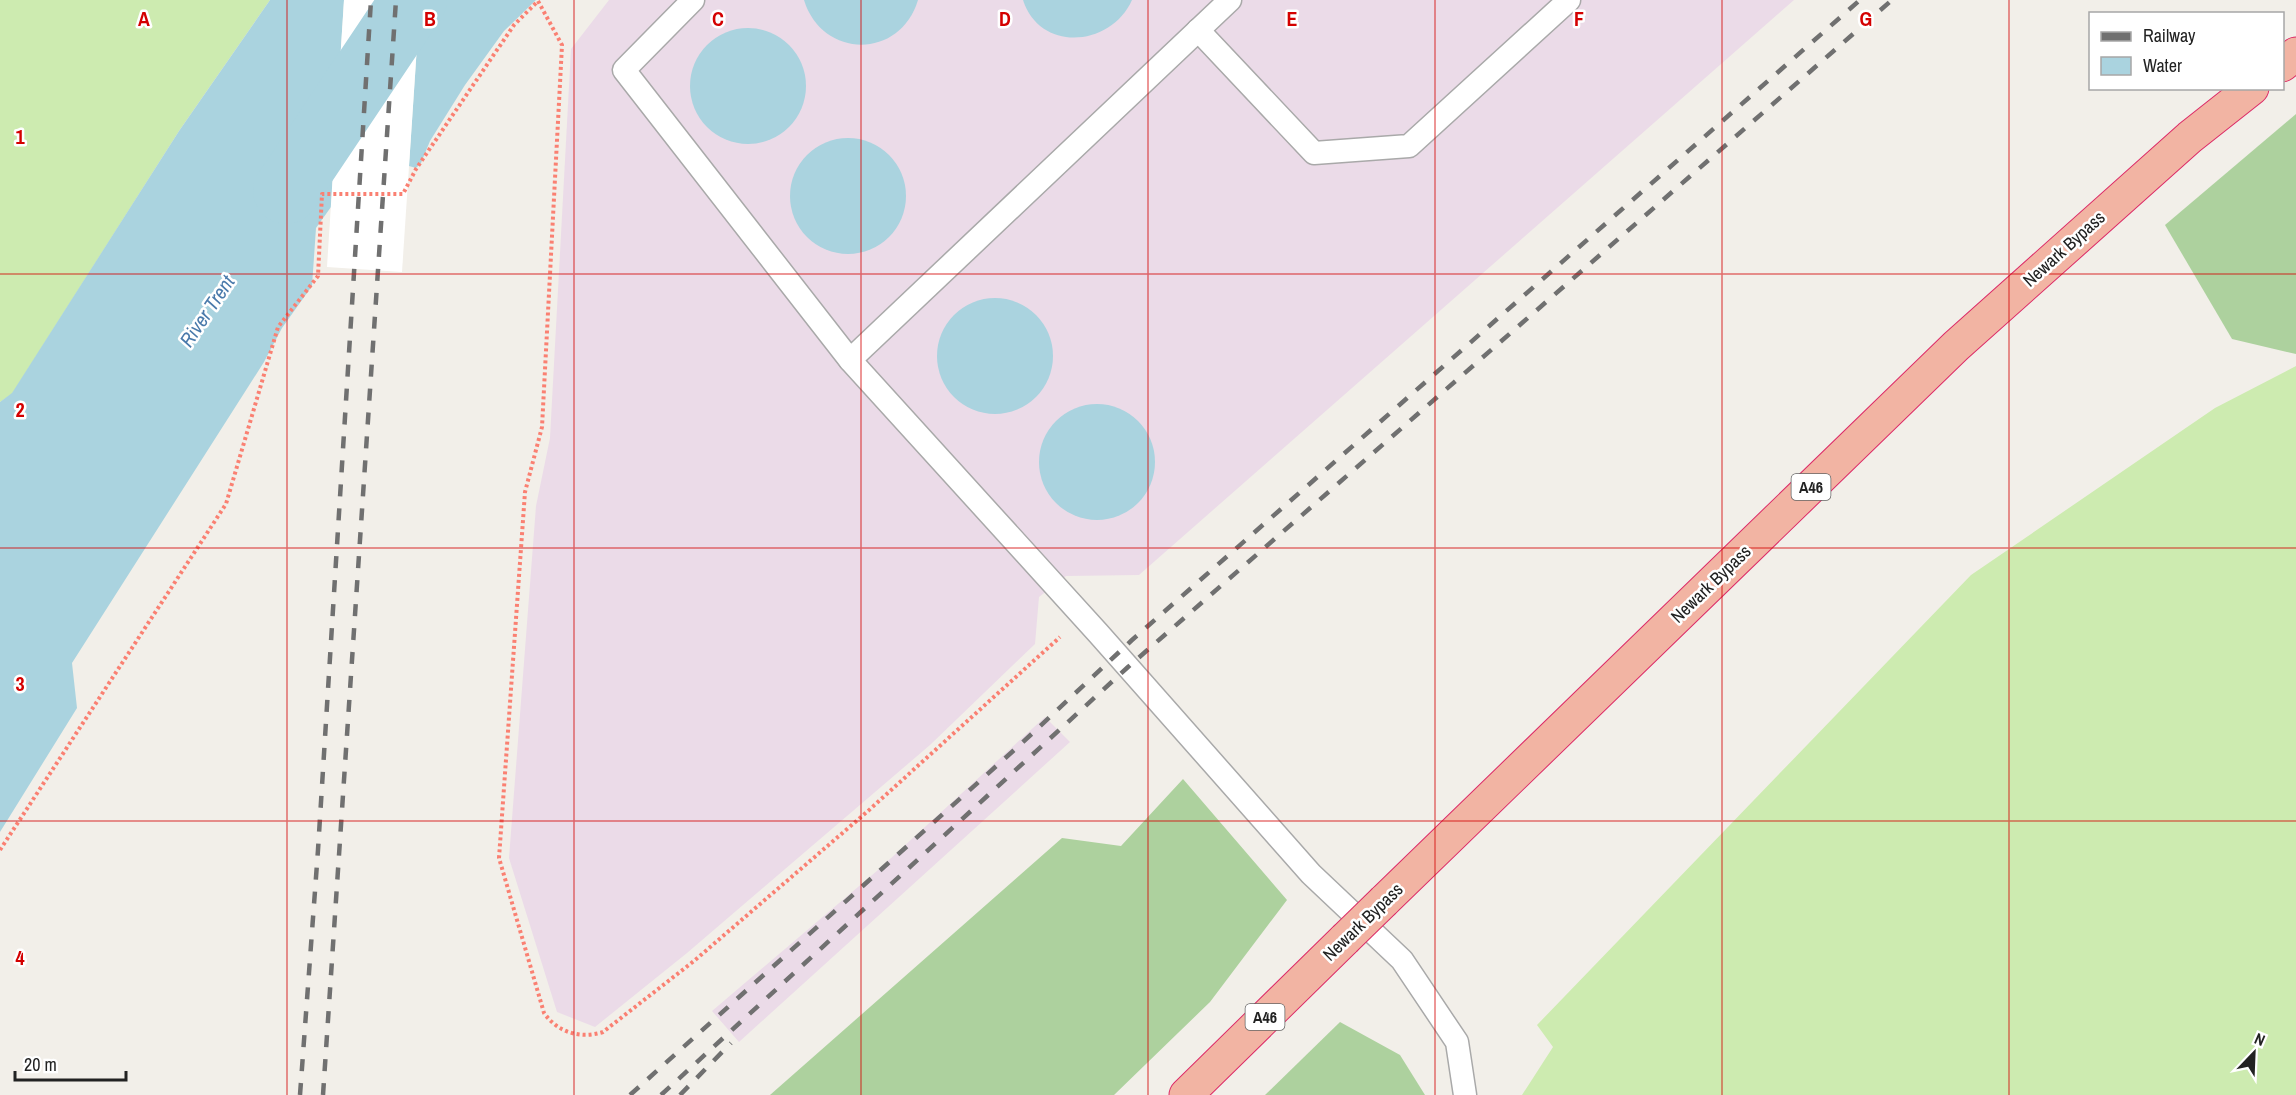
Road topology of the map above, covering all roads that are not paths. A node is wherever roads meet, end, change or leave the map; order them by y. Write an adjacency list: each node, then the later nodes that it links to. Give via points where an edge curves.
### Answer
1 (693, 0): 8 (lane, via 624,70)
2 (1230, 0): 4 (lane)
3 (1569, 0): 4 (lane, via 1408,146 1314,153)
4 (1198, 30): 8 (lane)
5 (2296, 54): 6 (highway)
6 (2284, 64)
7 (2249, 90): 9 (highway, Newark Bypass / A46, bridge, via 2190,137 1956,346)
8 (850, 360): 10 (lane, via 1311,874 1402,960 1457,1042)
9 (1186, 1095)
10 (1465, 1095)

